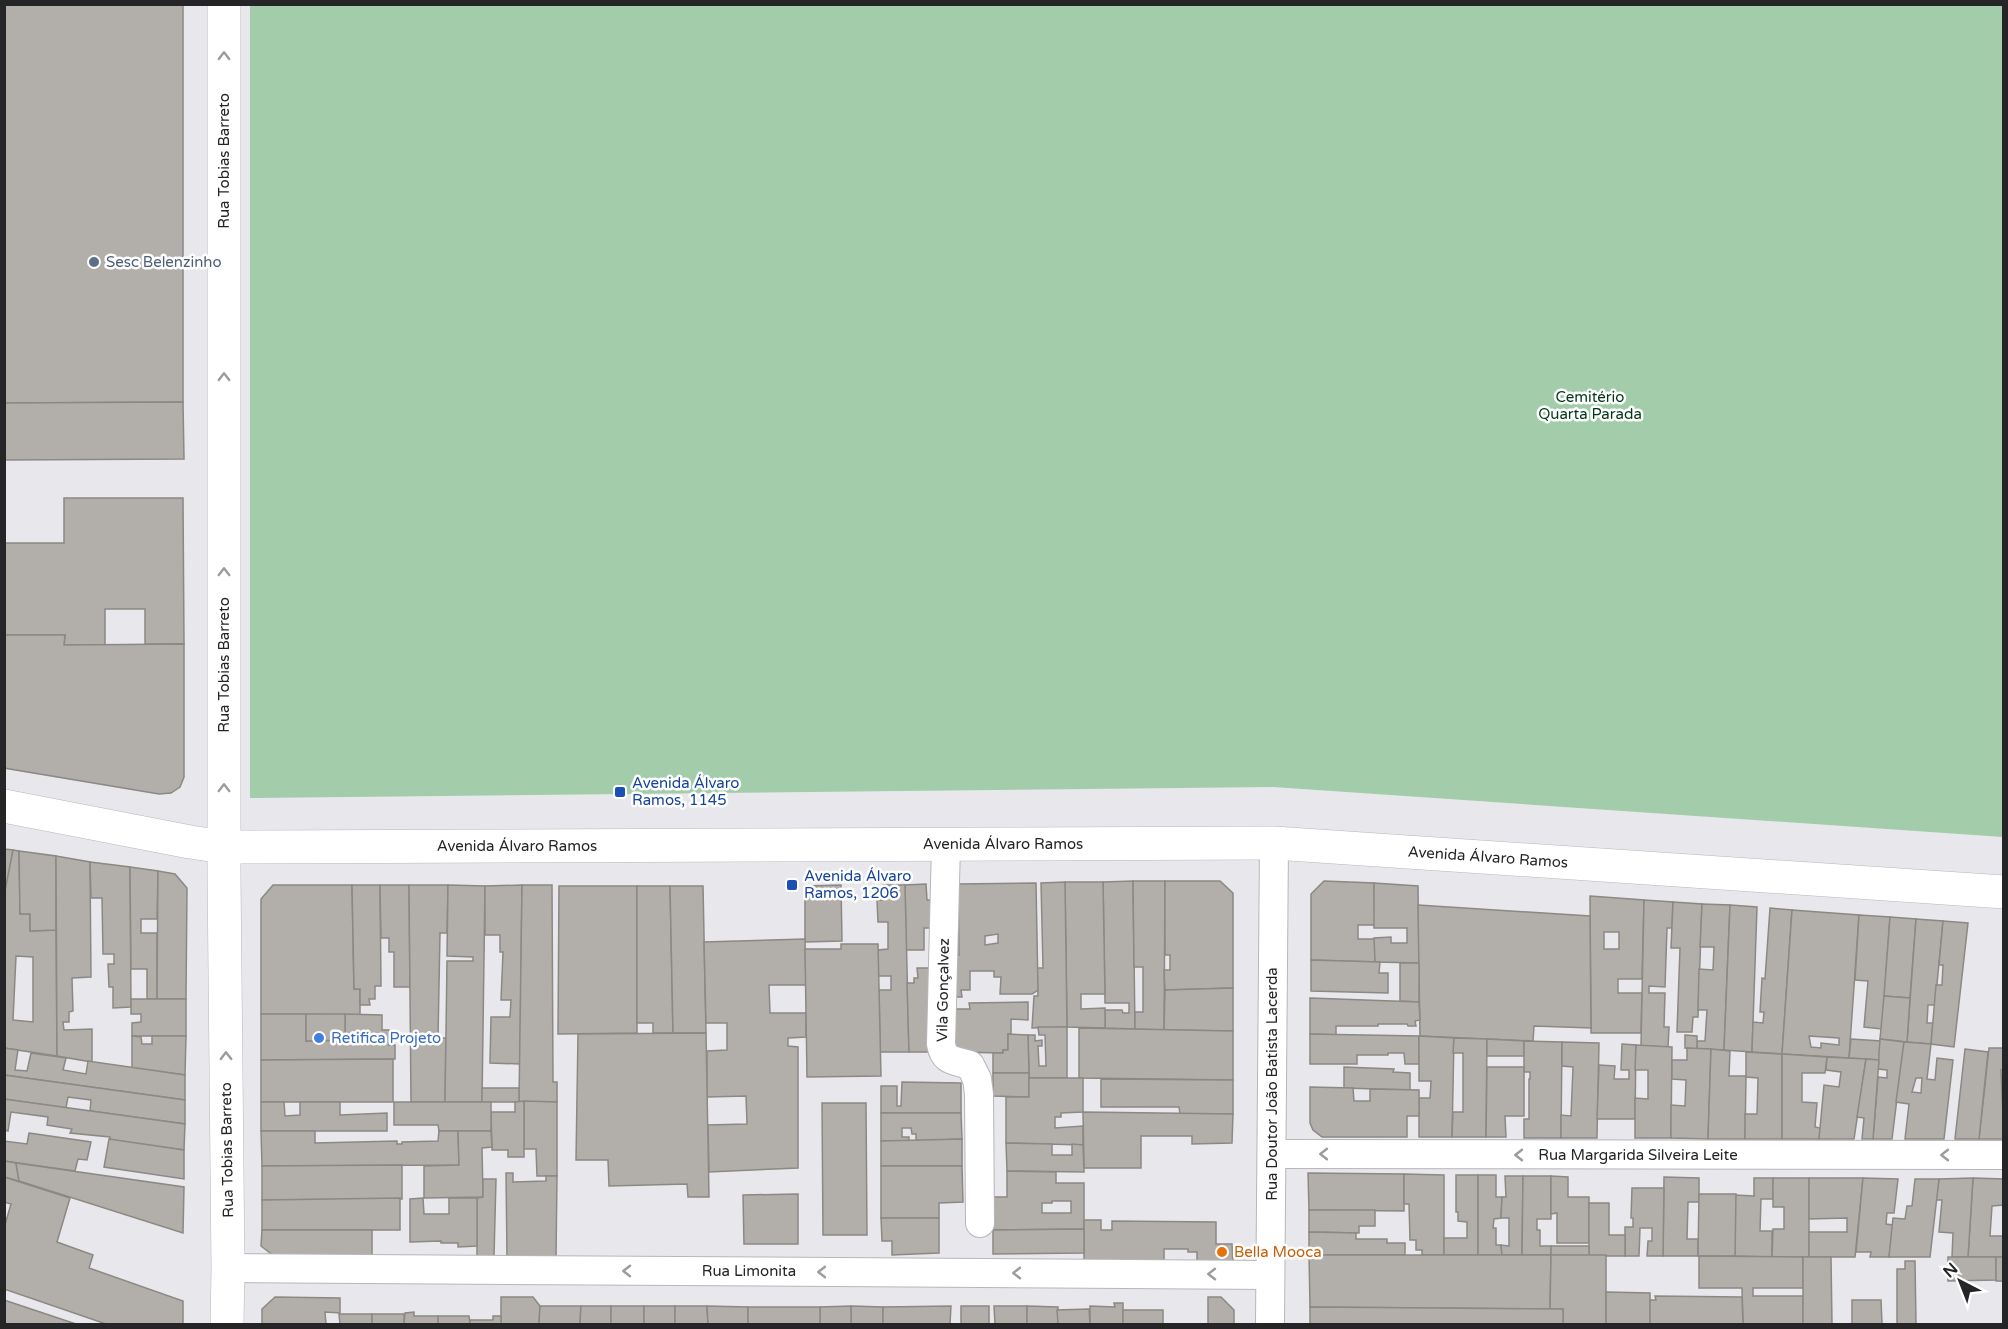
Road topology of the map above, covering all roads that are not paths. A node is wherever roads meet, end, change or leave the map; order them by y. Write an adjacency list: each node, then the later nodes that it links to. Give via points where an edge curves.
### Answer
1 (224, 4): 5 (main road, Rua Tobias Barreto, one-way to 1)
2 (4, 806): 5 (main road, Avenida Álvaro Ramos)
3 (1274, 843): 4 (main road, Avenida Álvaro Ramos); 6 (main road, Avenida Álvaro Ramos); 7 (street, Rua Doutor João Batista Lacerda)
4 (946, 844): 5 (main road, Avenida Álvaro Ramos); 9 (street, Vila Gonçalvez, via 941,1044 944,1055 970,1065 977,1079)
5 (224, 847): 10 (main road, Rua Tobias Barreto, one-way to 5)
6 (2004, 892)
7 (1272, 1154): 8 (street, Rua Margarida Silveira Leite, one-way to 7); 11 (street, Rua Doutor João Batista Lacerda)
8 (2004, 1155)
9 (980, 1223)
10 (228, 1268): 11 (street, Rua Limonita, one-way to 10); 12 (main road, Rua Tobias Barreto)
11 (1270, 1275): 13 (street, Rua Doutor João Batista Lacerda)
12 (227, 1324)
13 (1270, 1324)

